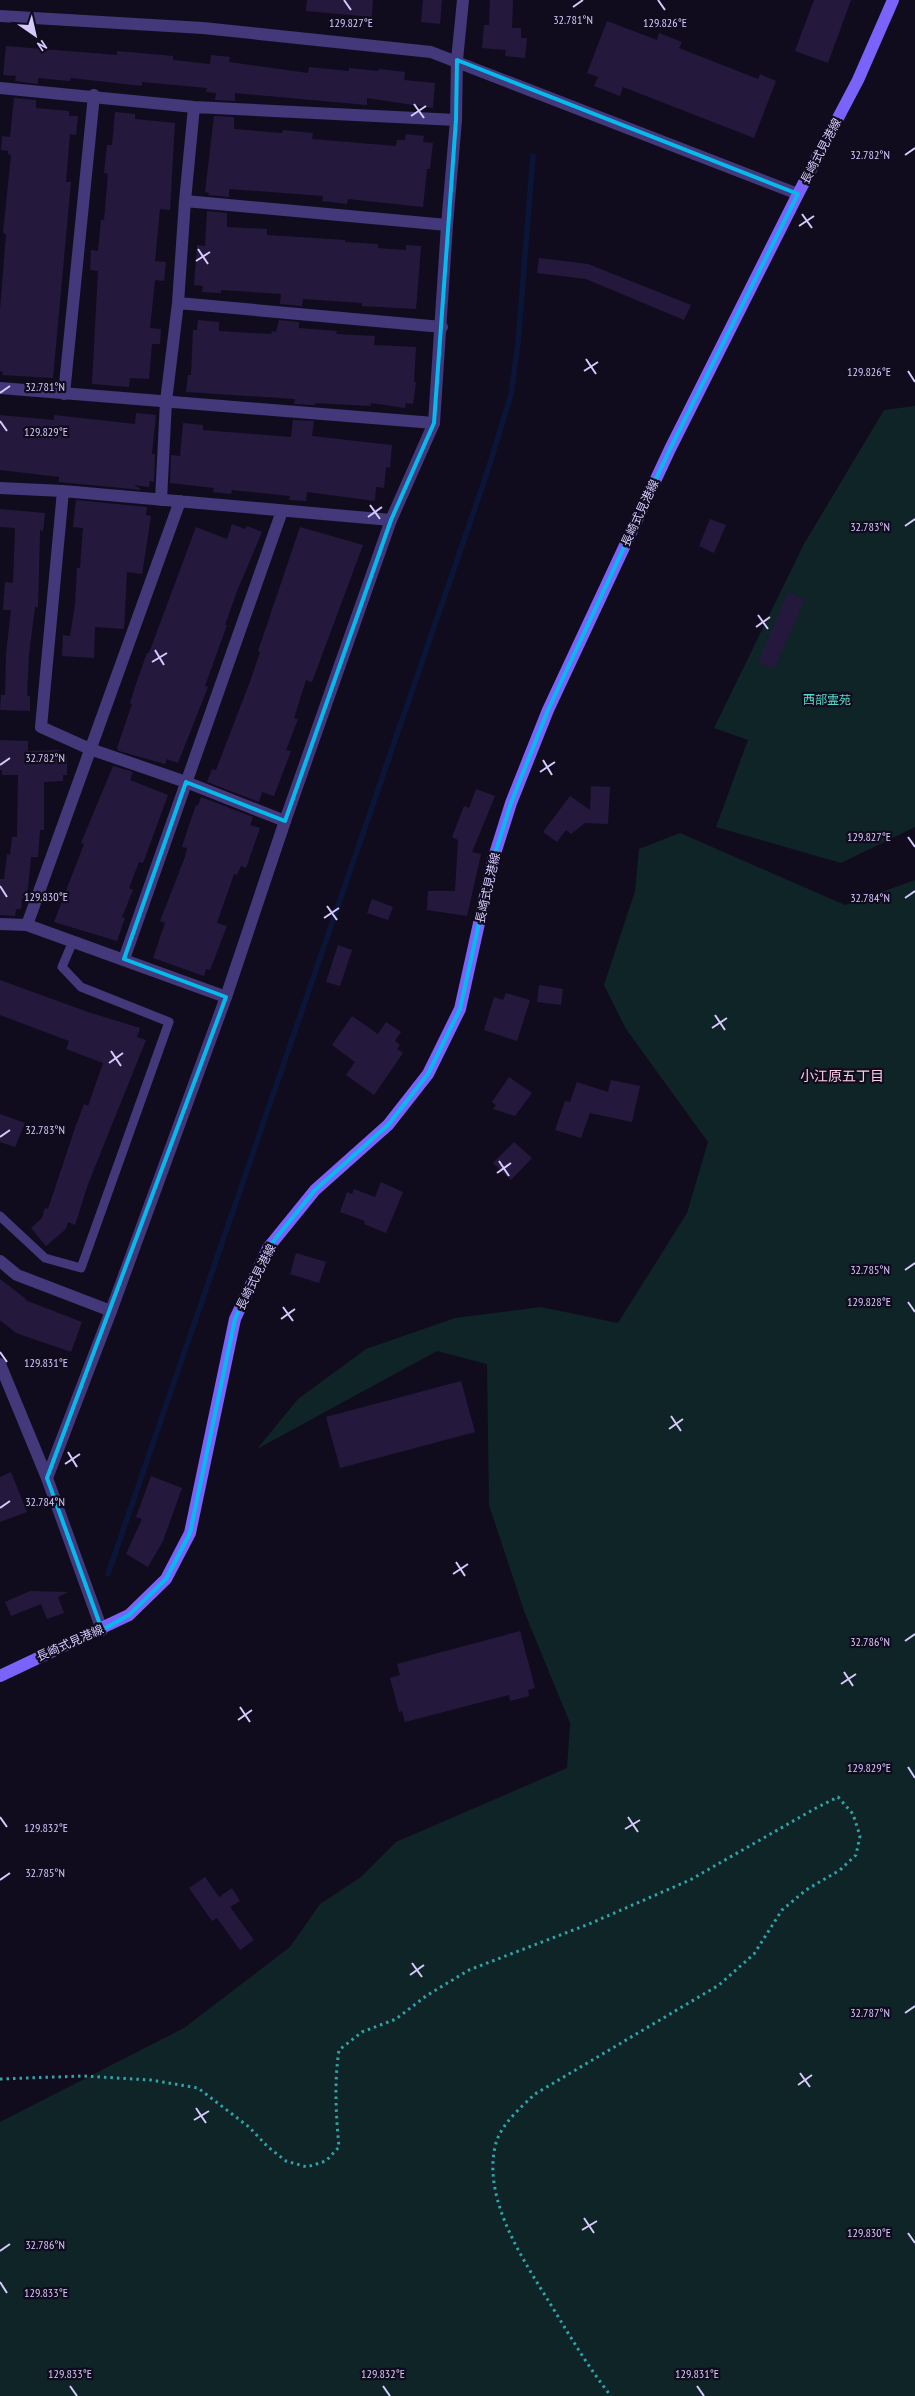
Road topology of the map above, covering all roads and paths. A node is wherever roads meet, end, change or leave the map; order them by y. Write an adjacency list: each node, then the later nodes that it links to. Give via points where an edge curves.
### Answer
1 (463, 0): 4 (street)
2 (893, 0): 9 (main road, 長崎式見港線, via 858,80)
3 (0, 16): 4 (street, via 203,28 432,52)
4 (457, 60): 8 (street); 9 (street)
5 (0, 88): 6 (street)
6 (94, 95): 7 (street); 15 (street)
7 (194, 107): 8 (street); 10 (street)
8 (456, 120): 11 (street)
9 (798, 194): 37 (main road, 長崎式見港線, via 670,449 548,710 493,860 460,1009 428,1074 388,1125 315,1190 268,1248 235,1320 190,1533 166,1579 129,1615)
10 (184, 201): 11 (street); 12 (street)
11 (446, 225): 13 (street)
12 (178, 303): 13 (street); 16 (street)
13 (442, 327): 17 (street)
14 (0, 388): 15 (street)
15 (64, 394): 16 (street)
16 (166, 401): 17 (street); 20 (street)
17 (434, 423): 23 (street)
18 (0, 488): 19 (street)
19 (63, 491): 20 (street); 24 (street, via 41,727)
20 (161, 500): 21 (street)
21 (180, 501): 22 (street); 24 (street)
22 (282, 511): 23 (street); 25 (street)
23 (391, 520): 26 (street)
24 (90, 750): 25 (street); 28 (street)
25 (186, 782): 26 (street); 30 (street)
26 (284, 821): 31 (street)
27 (0, 924): 28 (street)
28 (27, 925): 29 (street)
29 (72, 941): 30 (street); 32 (lane, via 62,967 81,987 169,1022 81,1268 45,1258)
30 (124, 959): 31 (street)
31 (226, 997): 34 (street)
32 (0, 1216)
33 (0, 1261): 34 (street, via 16,1275)
34 (111, 1311): 36 (street)
35 (0, 1364): 36 (street)
36 (47, 1478): 37 (street)
37 (102, 1630): 38 (main road, 長崎式見港線)
38 (0, 1676)
39 (0, 2079): 40 (path, via 83,2076 151,2080 198,2088 249,2127 286,2161 307,2166 326,2161 339,2147 336,2111 338,2050 362,2032 396,2019 469,1970 690,1880 838,1797 853,1814 860,1836 856,1855 782,1910 754,1954 719,1985 535,2094 511,2117 495,2146 493,2170 497,2196 513,2242 589,2368)
40 (611, 2396)

